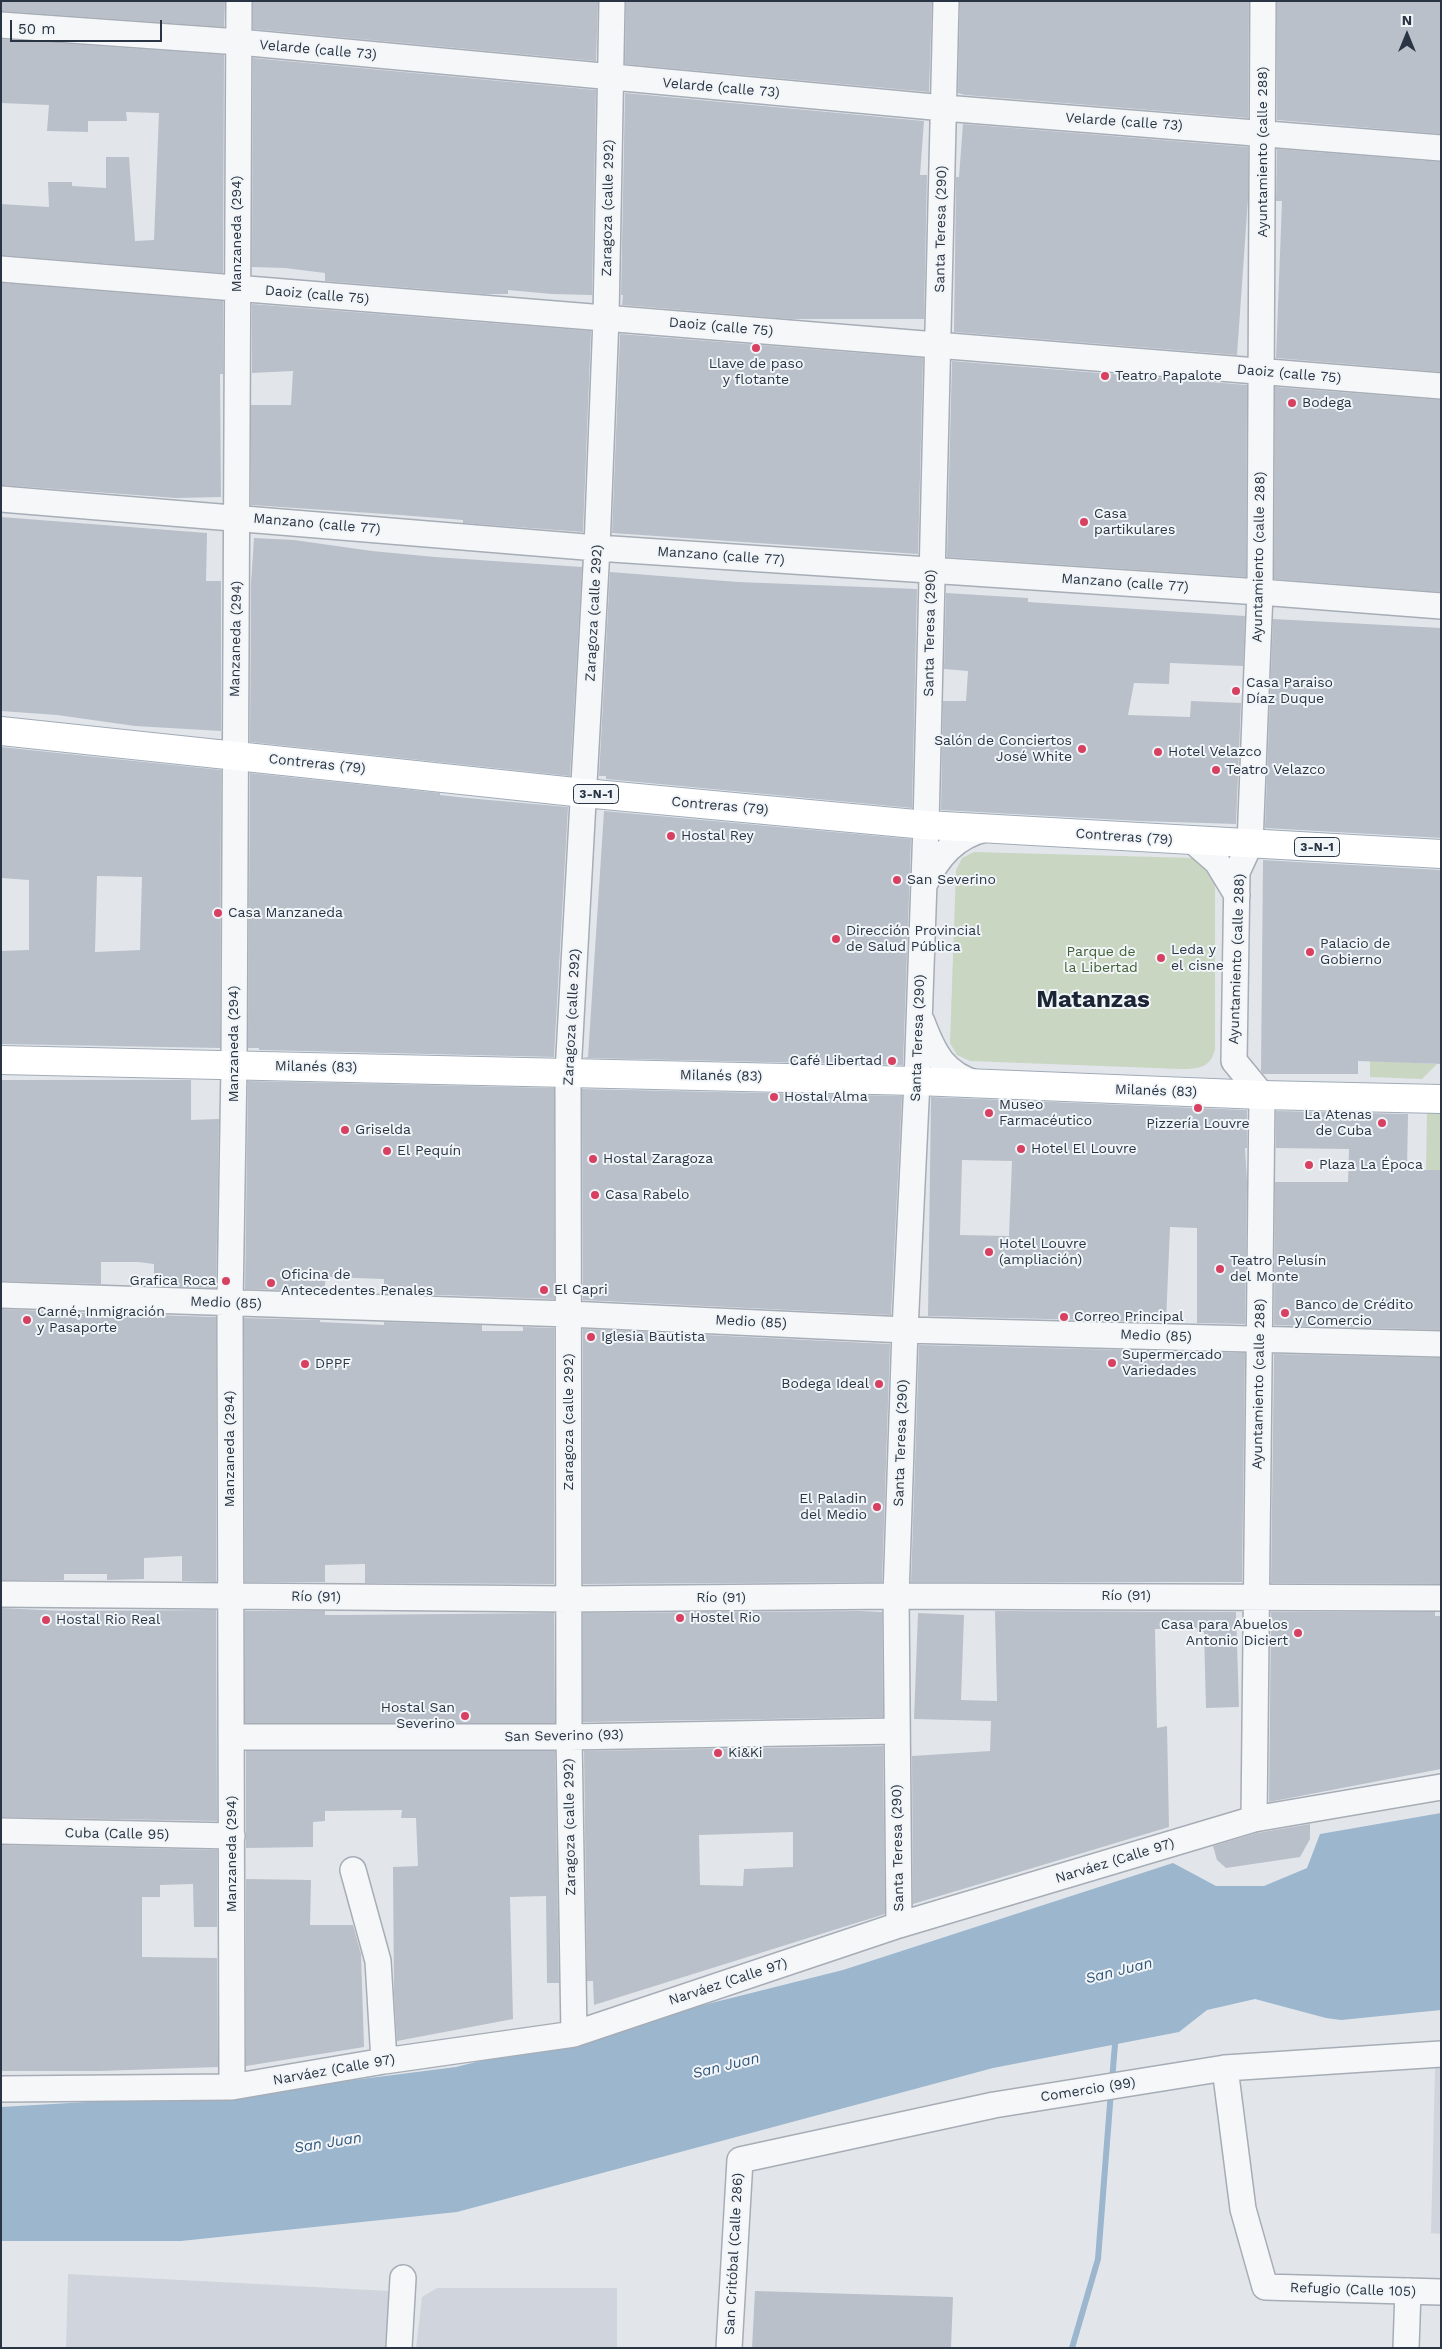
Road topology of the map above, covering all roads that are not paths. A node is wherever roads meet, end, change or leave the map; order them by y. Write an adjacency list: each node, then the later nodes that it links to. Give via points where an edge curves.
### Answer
1 (238, 1): 6 (street, Manzaneda (294))
2 (612, 1): 7 (street, Zaragoza (calle 292))
3 (946, 1): 8 (street, Santa Teresa (290))
4 (1263, 1): 9 (street, Ayuntamiento (calle 288))
5 (1, 26): 6 (street, Velarde (calle 73))
6 (239, 42): 7 (street, Velarde (calle 73)); 12 (street, Manzaneda (294))
7 (611, 78): 8 (street, Velarde (calle 73)); 13 (street, Zaragoza (calle 292))
8 (944, 108): 9 (street, Velarde (calle 73)); 14 (street, Santa Teresa (290))
9 (1263, 133): 10 (street, Velarde (calle 73)); 15 (street, Ayuntamiento (calle 288))
10 (1441, 148)
11 (1, 269): 12 (street, Daoiz (calle 75))
12 (236, 288): 13 (street, Daoiz (calle 75)); 18 (street, Manzaneda (294))
13 (606, 318): 14 (street, Daoiz (calle 75)); 19 (street, Zaragoza (calle 292))
14 (938, 345): 15 (street, Daoiz (calle 75)); 20 (street, Santa Teresa (290))
15 (1262, 372): 16 (street, Daoiz (calle 75)); 21 (street, Ayuntamiento (calle 288))
16 (1441, 386)
17 (1, 499): 18 (street, Manzano (calle 77))
18 (237, 518): 19 (street, Manzano (calle 77)); 24 (street, Manzaneda (294))
19 (598, 548): 20 (street, Manzano (calle 77)); 25 (street, Zaragoza (calle 292))
20 (931, 571): 21 (street, Manzano (calle 77)); 26 (street, Santa Teresa (290))
21 (1260, 592): 22 (street, Manzano (calle 77)); 29 (street, Ayuntamiento (calle 288))
22 (1441, 606)
23 (1, 731): 24 (main road, Contreras (79) / 3-N-1)
24 (235, 756): 25 (main road, Contreras (79) / 3-N-1); 36 (street, Manzaneda (294))
25 (584, 793): 26 (main road, Contreras (79) / 3-N-1); 37 (street, Zaragoza (calle 292))
26 (926, 825): 27 (main road, Contreras (79) / 3-N-1); 31 (street, Santa Teresa (290))
27 (985, 829): 28 (main road, Contreras (79) / 3-N-1); 31 (street, via 964,836 953,844 941,856)
28 (1193, 841): 29 (main road, Contreras (79) / 3-N-1); 32 (street, via 1217,862)
29 (1250, 844): 30 (main road, Contreras (79) / 3-N-1); 32 (street, Ayuntamiento (calle 288), via 1237,872)
30 (1441, 854)
31 (924, 885): 33 (street, Santa Teresa (290))
32 (1237, 894): 35 (street, Ayuntamiento (calle 288))
33 (920, 1015): 38 (street, Santa Teresa (290)); 39 (street, via 944,1066 963,1080)
34 (1, 1060): 36 (main road, Milanés (83))
35 (1234, 1061): 40 (street, via 1230,1070 1216,1083); 41 (street, Ayuntamiento (calle 288))
36 (234, 1065): 37 (main road, Milanés (83)); 44 (street, Manzaneda (294))
37 (568, 1073): 38 (main road, Milanés (83)); 45 (street, Zaragoza (calle 292))
38 (917, 1081): 39 (main road, Milanés (83)); 46 (street, Santa Teresa (290))
39 (979, 1084): 40 (main road, Milanés (83))
40 (1194, 1092): 41 (main road, Milanés (83))
41 (1262, 1095): 42 (main road, Milanés (83)); 47 (street, Ayuntamiento (calle 288))
42 (1441, 1099)
43 (1, 1294): 44 (street, Medio (85))
44 (230, 1304): 45 (street, Medio (85)); 50 (street, Manzaneda (294))
45 (569, 1314): 46 (street, Medio (85)); 54 (street, Zaragoza (calle 292))
46 (905, 1330): 47 (street, Medio (85)); 51 (street, Santa Teresa (290))
47 (1259, 1339): 48 (street, Medio (85)); 52 (street, Ayuntamiento (calle 288))
48 (1441, 1344)
49 (1, 1594): 50 (street, Río (91))
50 (230, 1596): 54 (street, Río (91)); 56 (street, Manzaneda (294))
51 (896, 1596): 52 (street, Río (91)); 54 (street, Río (91)); 55 (street, Santa Teresa (290))
52 (1256, 1596): 53 (street, Río (91)); 59 (street, Ayuntamiento (calle 288))
53 (1441, 1598)
54 (569, 1599): 57 (street, Zaragoza (calle 292))
55 (896, 1731): 57 (street, San Severino (93)); 63 (street, Santa Teresa (290))
56 (232, 1737): 57 (street, San Severino (93)); 61 (street, Manzaneda (294))
57 (569, 1737): 64 (street, Zaragoza (calle 292))
58 (1441, 1788): 59 (street, Narváez (Calle 97))
59 (1254, 1819): 63 (street, Narváez (Calle 97))
60 (1, 1831): 61 (street, Cuba (Calle 95))
61 (232, 1836): 68 (street, Manzaneda (294))
62 (353, 1870): 66 (street, via 378,1961)
63 (899, 1925): 64 (street, Narváez (Calle 97))
64 (574, 2034): 66 (street, Narváez (Calle 97))
65 (1441, 2054): 67 (street, Comercio (99))
66 (384, 2061): 68 (street, Narváez (Calle 97))
67 (1225, 2068): 70 (street, Comercio (99), via 994,2105); 72 (street, Refugio (Calle 105), via 1243,2209 1265,2287)
68 (232, 2087): 69 (street, Narváez (Calle 97))
69 (1, 2089)
70 (740, 2160): 75 (street, San Critóbal (Calle 286))
71 (403, 2278): 74 (street)
72 (1408, 2291): 73 (street, Refugio (Calle 105)); 76 (street)
73 (1441, 2292)
74 (399, 2348)
75 (730, 2348)
76 (1406, 2348)

